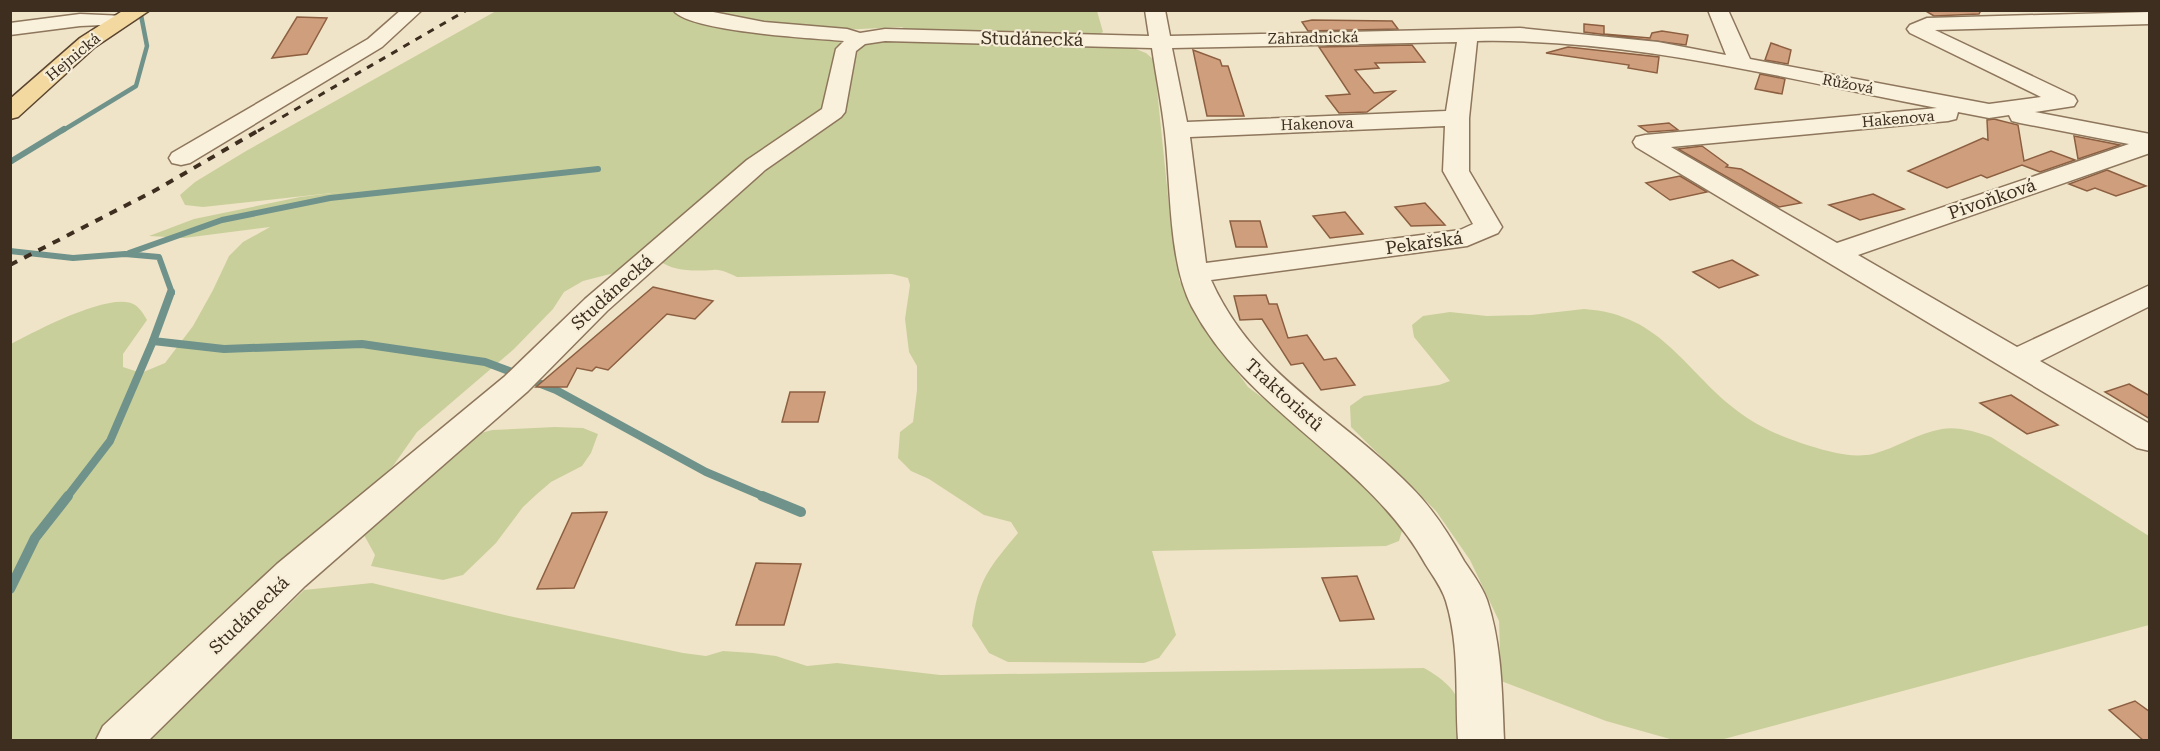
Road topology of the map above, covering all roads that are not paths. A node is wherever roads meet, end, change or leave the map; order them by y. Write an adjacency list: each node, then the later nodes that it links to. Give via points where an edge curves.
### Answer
1 (141, 10): 6 (main road, Hejnická)
2 (682, 10): 10 (street, via 754,27)
3 (1718, 10): 11 (street)
4 (406, 18): 17 (street, via 375,43)
5 (2150, 18): 12 (street, Růžová, via 1926,24 1917,29 2066,101)
6 (118, 20): 8 (street, via 80,20); 13 (main road, Hejnická, via 80,47)
7 (1157, 26): 9 (street, Zahradnická); 10 (street, Studánecká); 15 (street, Traktoristů)
8 (10, 29)
9 (1468, 34): 11 (street, Růžová, via 1596,40); 14 (street, Pekařská)
10 (859, 39): 23 (street, Studánecká, via 846,49 833,112 756,165 631,274 516,384 291,575)
11 (1741, 64): 12 (street, Růžová)
12 (1989, 111): 16 (street, Hakenova); 18 (street, Hakenova, via 1645,142)
13 (10, 112)
14 (1457, 118): 15 (street, Hakenova); 19 (street, Pekařská, via 1456,171 1488,227 1467,238)
15 (1177, 130): 19 (street, Traktoristů)
16 (2150, 143): 18 (street, Pivoňková)
17 (181, 158)
18 (1834, 254): 21 (street)
19 (1193, 273): 24 (street, Traktoristů, via 1208,308 1245,360 1398,496 1428,532 1466,599 1478,653)
20 (2150, 294): 21 (street)
21 (2014, 361): 22 (street)
22 (2150, 440)
23 (119, 741)
24 (1481, 741)

